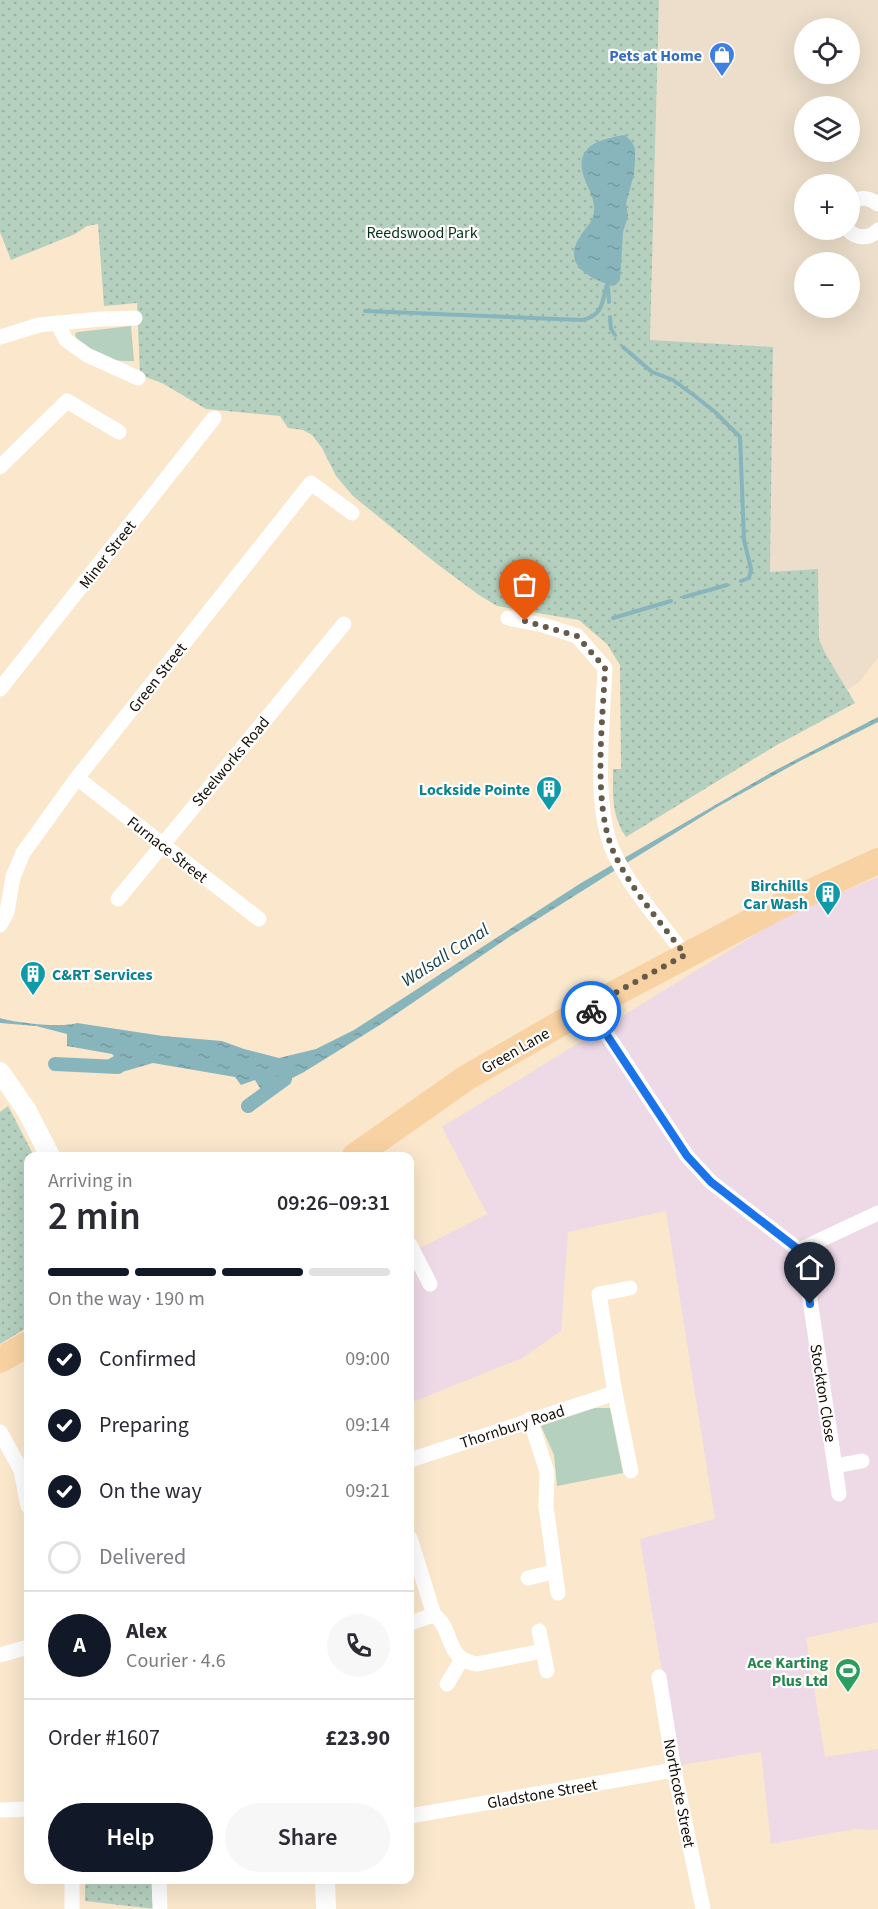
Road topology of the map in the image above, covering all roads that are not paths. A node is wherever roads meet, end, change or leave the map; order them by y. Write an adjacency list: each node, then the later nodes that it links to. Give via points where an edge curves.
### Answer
1 (860, 198): 2 (street)
2 (878, 204)
3 (878, 230): 4 (street)
4 (860, 237)
5 (135, 318): 6 (street)
6 (57, 323): 7 (street); 8 (street, via 66,340 87,355)
7 (0, 337)
8 (138, 378)
9 (214, 418): 15 (street, Miner Street)
10 (119, 432): 11 (street, via 67,401)
11 (0, 467)
12 (352, 513): 16 (street, Green Street, via 311,483)
13 (507, 618): 22 (street, via 577,636 605,668 601,778 606,832 626,875)
14 (344, 624): 17 (street, Steelworks Road)
15 (0, 689)
16 (77, 778): 17 (street, Furnace Street); 21 (street, Green Street, via 23,853)
17 (162, 844): 19 (street, Steelworks Road); 20 (street, Furnace Street)
18 (878, 861): 22 (highway, Green Lane)
19 (118, 899)
20 (259, 920)
21 (0, 925)
22 (685, 955): 23 (highway, Green Lane)
23 (589, 1007): 26 (highway, Green Lane, via 466,1078); 28 (street, via 687,1156 711,1182)
24 (0, 1072): 25 (street, via 27,1111)
25 (48, 1152)
26 (364, 1152)
27 (878, 1213): 28 (street)
28 (799, 1250): 39 (street, Stockton Close)
29 (414, 1253): 30 (street)
30 (430, 1284)
31 (630, 1288): 34 (street, via 599,1294)
32 (24, 1346): 33 (highway)
33 (0, 1360)
34 (615, 1393): 35 (street, Thornbury Road); 40 (street)
35 (530, 1419): 37 (street, Thornbury Road); 44 (street, via 547,1472 546,1507)
36 (0, 1432): 41 (street, via 15,1456)
37 (414, 1459)
38 (862, 1461): 39 (street, Stockton Close)
39 (835, 1466): 42 (street, Stockton Close)
40 (631, 1471)
41 (24, 1485)
42 (839, 1494)
43 (414, 1551): 47 (street)
44 (553, 1572): 45 (street); 46 (street)
45 (528, 1578)
46 (558, 1593)
47 (434, 1615): 48 (street); 53 (street)
48 (414, 1622)
49 (539, 1631): 51 (street)
50 (24, 1648): 52 (street)
51 (542, 1651): 53 (street, via 477,1664); 54 (street)
52 (0, 1655)
53 (462, 1659): 56 (street)
54 (547, 1671)
55 (659, 1677): 57 (street, Northcote Street)
56 (447, 1684)
57 (674, 1770): 60 (street, Gladstone Street); 67 (street, Northcote Street)
58 (24, 1809): 59 (street)
59 (0, 1810)
60 (414, 1815)
61 (72, 1884): 64 (street)
62 (159, 1884): 65 (street)
63 (325, 1884): 66 (street)
64 (72, 1909)
65 (160, 1909)
66 (326, 1909)
67 (703, 1909)

